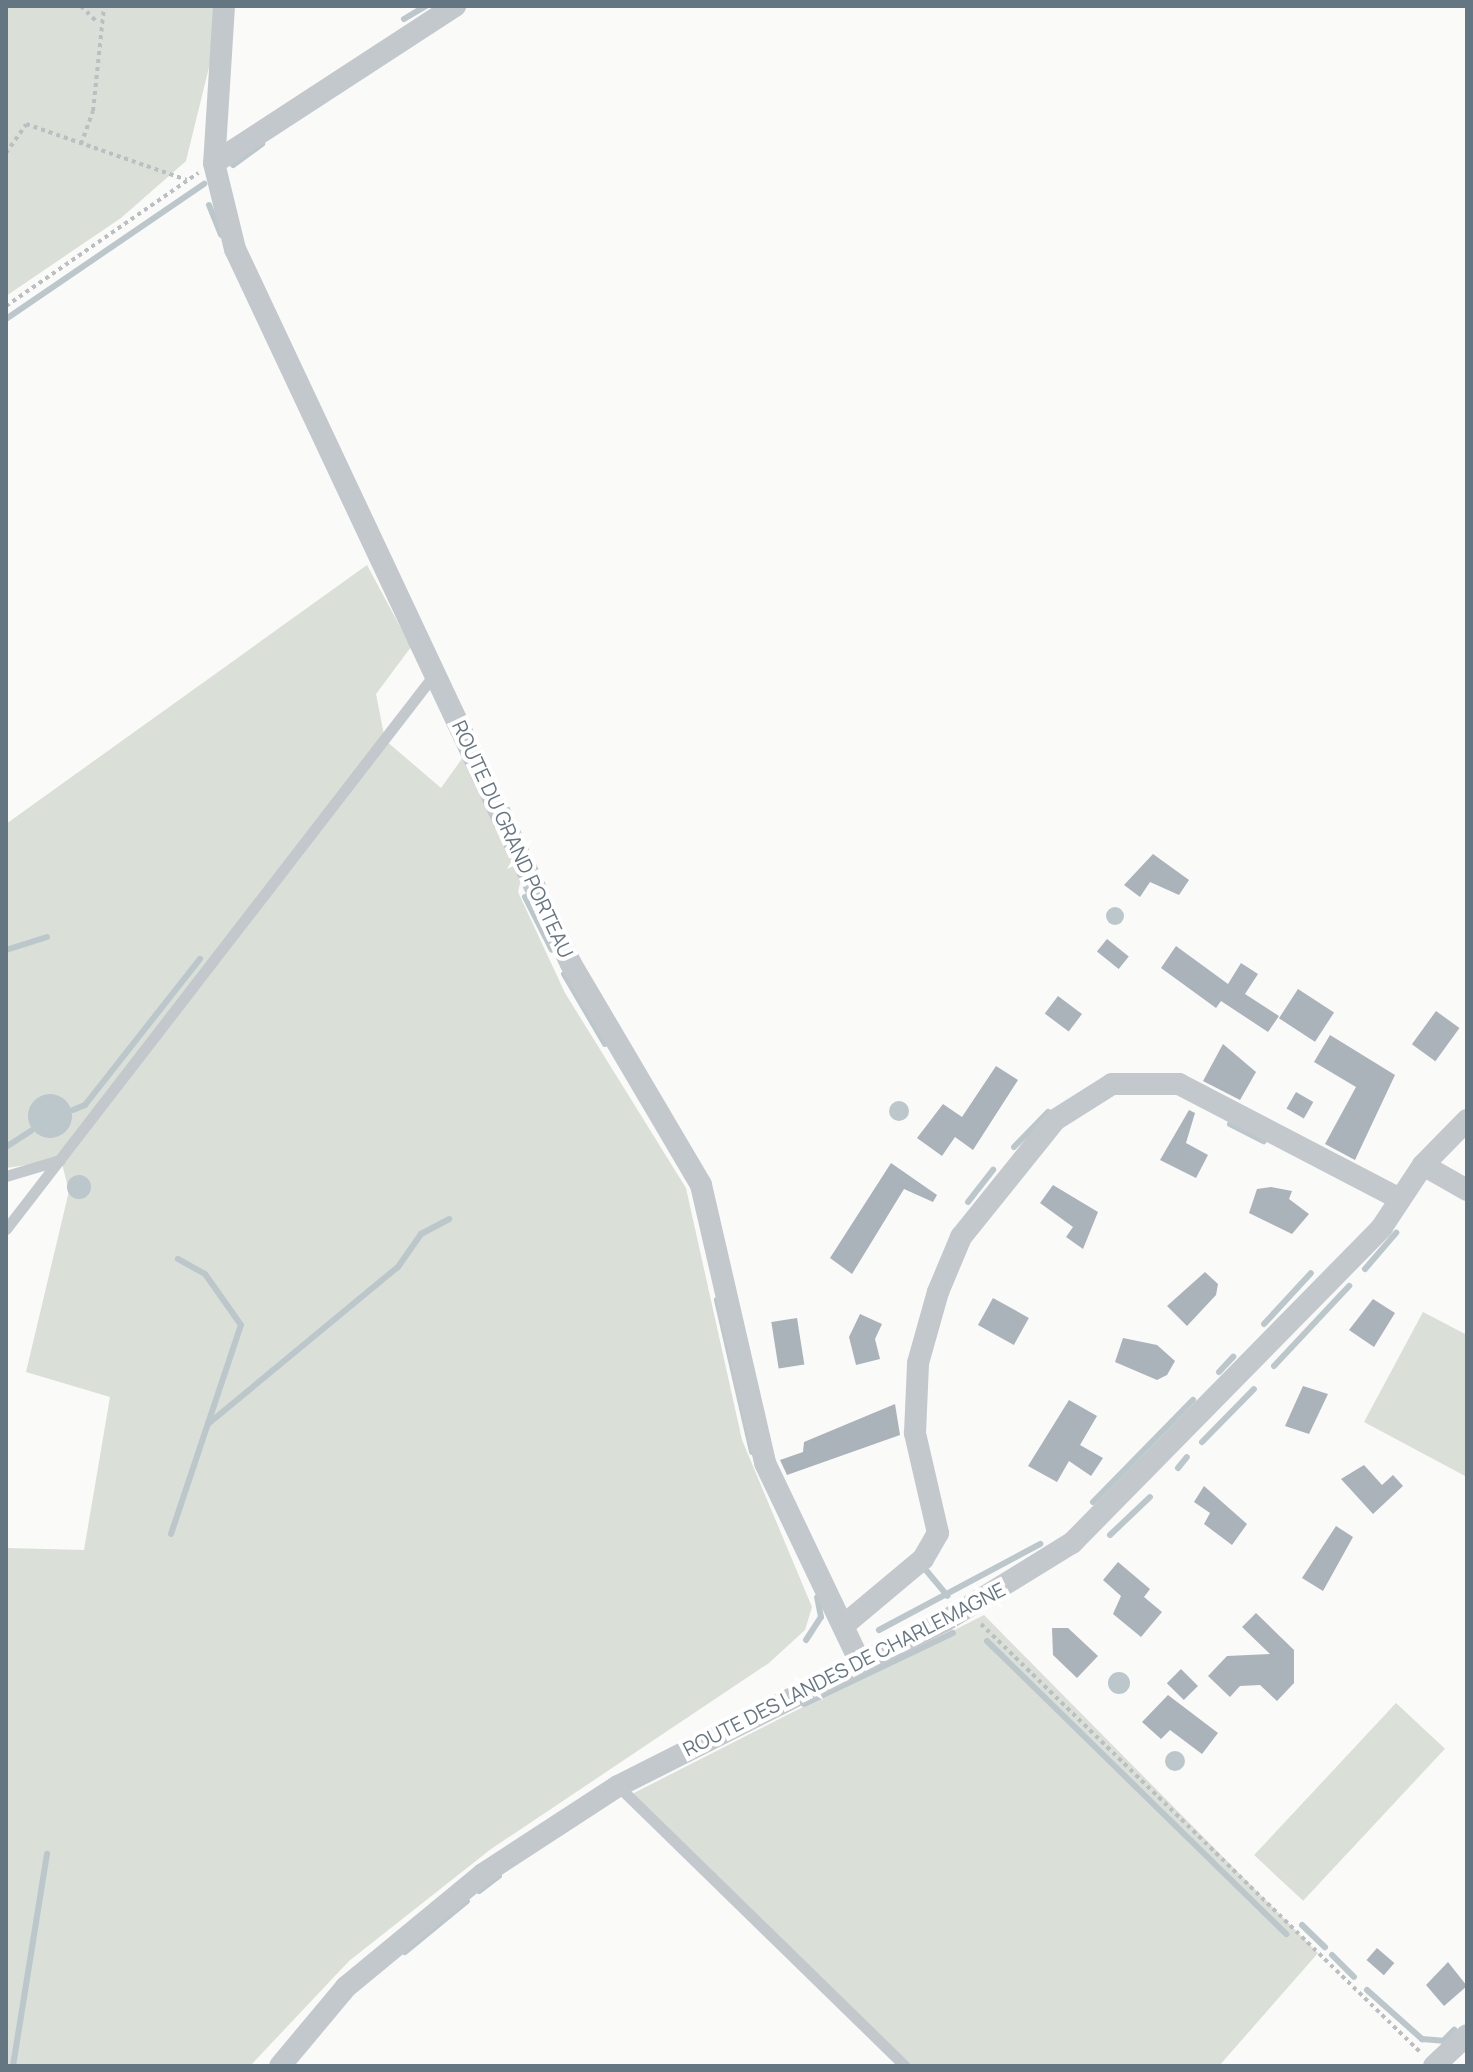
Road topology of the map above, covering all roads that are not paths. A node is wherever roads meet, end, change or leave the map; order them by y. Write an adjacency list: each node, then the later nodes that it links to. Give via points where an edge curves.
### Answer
1 (224, 6): 3 (street, ROUTE DU GRAND PORTEAU)
2 (455, 6): 3 (street)
3 (214, 163): 4 (street, ROUTE DU GRAND PORTEAU, via 235,249)
4 (436, 672): 6 (lane); 12 (street, ROUTE DU GRAND PORTEAU, via 571,964 701,1185 765,1463)
5 (1467, 1120): 7 (street, ROUTE DES LANDES DE CHARLEMAGNE)
6 (61, 1160): 8 (lane); 11 (lane)
7 (1423, 1165): 9 (street); 10 (street, ROUTE DES LANDES DE CHARLEMAGNE)
8 (6, 1176)
9 (1467, 1190)
10 (1400, 1199): 12 (street, via 1179,1084 1112,1084 1055,1120 961,1237 934,1306 918,1363 915,1433 938,1533 923,1559); 13 (street, ROUTE DES LANDES DE CHARLEMAGNE, via 1382,1227 1104,1517 973,1605)
11 (6, 1229)
12 (844, 1625): 13 (street, ROUTE DU GRAND PORTEAU)
13 (859, 1660): 14 (street, ROUTE DES LANDES DE CHARLEMAGNE)
14 (618, 1786): 16 (street, ROUTE DES LANDES DE CHARLEMAGNE, via 437,1912 346,1987); 17 (lane)
15 (1467, 2035): 18 (street)
16 (280, 2066)
17 (905, 2066)
18 (1435, 2066)

